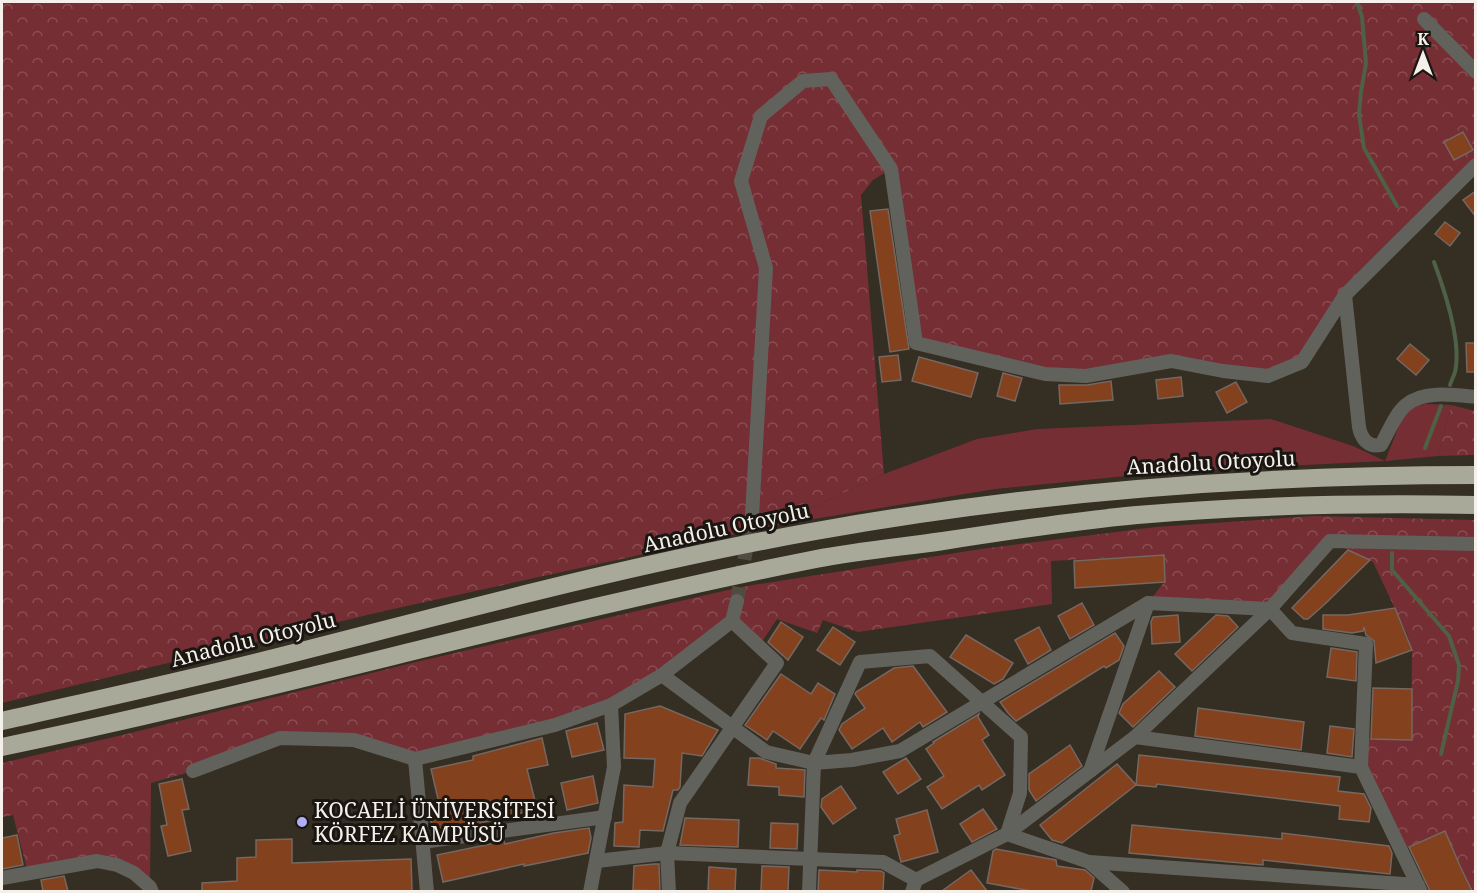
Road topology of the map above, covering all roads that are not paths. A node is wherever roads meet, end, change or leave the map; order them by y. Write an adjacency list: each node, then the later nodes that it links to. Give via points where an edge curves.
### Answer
1 (1424, 20): 2 (street)
2 (1476, 72)
3 (1476, 165): 4 (street)
4 (1345, 295): 5 (street, via 1360,435 1365,441 1381,445 1402,409 1414,400); 8 (street, via 1302,362 1268,376 1171,361 1086,376 1045,374 916,343 891,169 831,79 803,81 761,116 741,181 766,268)
5 (1476, 397)
6 (1476, 475): 17 (highway, Anadolu Otoyolu, via 1321,478 1123,489 816,531 646,566)
7 (1476, 505): 20 (highway, via 1250,507 1135,516 819,559 648,595 267,688)
8 (752, 516)
9 (1476, 544): 12 (street, via 1330,541)
10 (737, 601): 13 (street)
11 (1148, 603): 12 (street); 15 (street); 25 (street)
12 (1269, 609): 19 (street); 23 (street, via 1292,633 1366,644)
13 (732, 621): 14 (street); 18 (street, via 777,663)
14 (662, 675): 16 (street); 18 (street)
15 (980, 702): 22 (street, via 900,751); 22 (street, via 930,656 860,662); 27 (street, via 1021,737 1020,793)
16 (611, 705): 21 (street, via 555,724); 26 (street, via 614,767)
17 (2, 721)
18 (731, 727): 22 (street, via 766,752); 29 (street, via 680,803)
19 (1135, 737): 23 (street); 25 (street)
20 (2, 747)
21 (415, 759): 24 (street, via 354,740 280,738); 28 (street)
22 (814, 763): 30 (street)
23 (1361, 767): 35 (street)
24 (193, 771)
25 (1089, 773): 27 (street)
26 (605, 818): 28 (street); 31 (street)
27 (1007, 834): 32 (street); 34 (street)
28 (422, 842): 37 (street)
29 (667, 853): 30 (street); 31 (street); 39 (street)
30 (809, 859): 34 (street, via 883,862); 40 (street)
31 (597, 861): 38 (street)
32 (1089, 862): 35 (street); 41 (street)
33 (2, 878): 36 (street, via 97,861 134,873)
34 (914, 886)
35 (1420, 888)
36 (152, 891)
37 (427, 891)
38 (590, 891)
39 (669, 891)
40 (809, 891)
41 (1123, 891)

